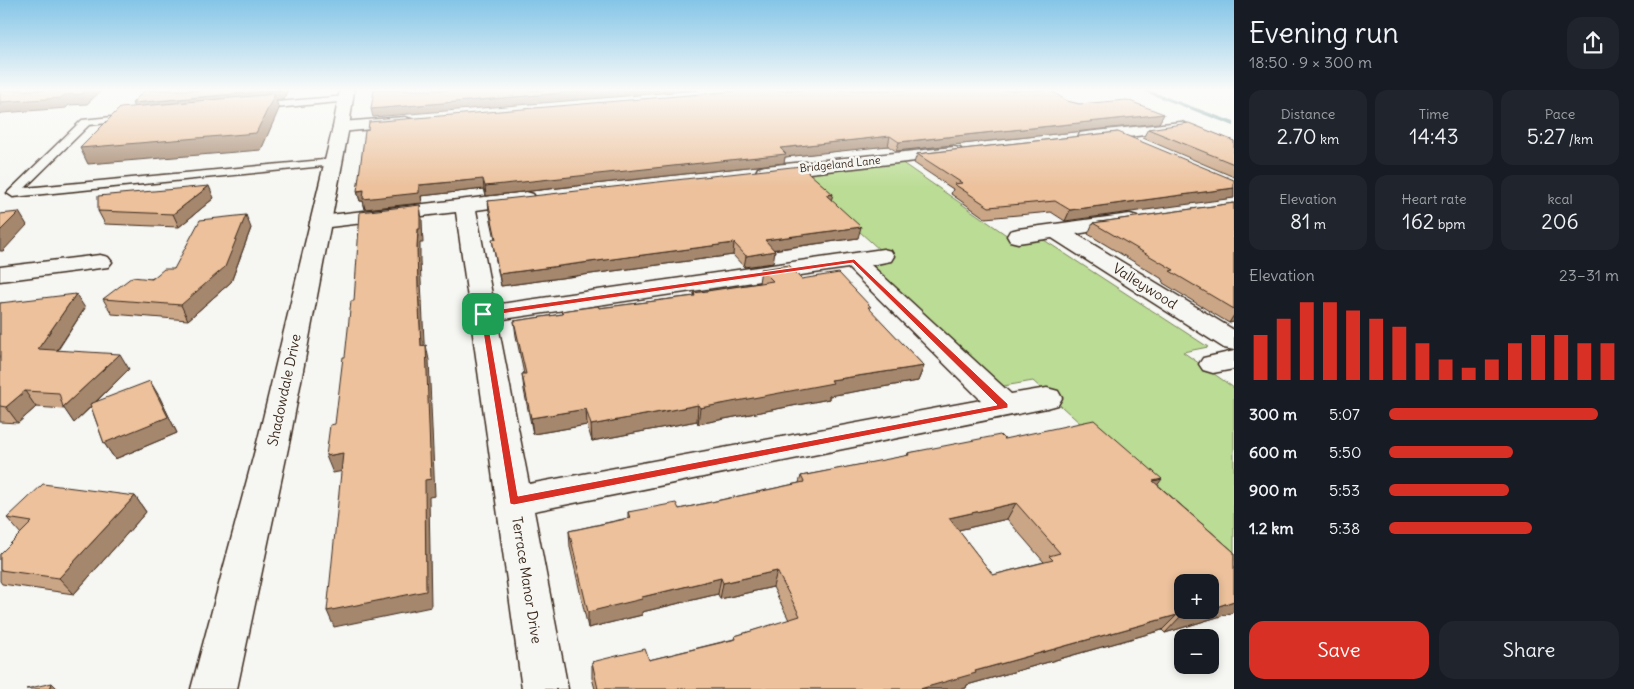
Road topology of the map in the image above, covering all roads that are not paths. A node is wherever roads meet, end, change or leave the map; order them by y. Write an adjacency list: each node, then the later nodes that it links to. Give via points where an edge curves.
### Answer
1 (86, 122): 8 (lane, via 13,193)
2 (342, 122): 8 (street, Shadowdale Drive)
3 (1181, 126): 4 (street)
4 (1116, 134): 5 (street); 6 (street)
5 (1066, 139)
6 (1143, 146)
7 (968, 150): 9 (street, Bridgeland Lane)
8 (334, 162): 13 (street, Shadowdale Drive)
9 (751, 174)
10 (544, 196): 11 (street)
11 (465, 205): 13 (street); 20 (street, Terrace Manor Drive)
12 (1150, 217): 14 (street)
13 (320, 222): 25 (street, Shadowdale Drive, via 274,439)
14 (1056, 231): 15 (street); 21 (street, Valleywood)
15 (1018, 236)
16 (884, 256): 17 (street)
17 (854, 261): 20 (street); 23 (street)
18 (100, 262): 19 (street)
19 (0, 274)
20 (483, 314): 24 (street, Terrace Manor Drive)
21 (1234, 342)
22 (1047, 398): 23 (street)
23 (1005, 406): 24 (street)
24 (514, 501): 26 (street, Terrace Manor Drive)
25 (214, 689)
26 (545, 689)

